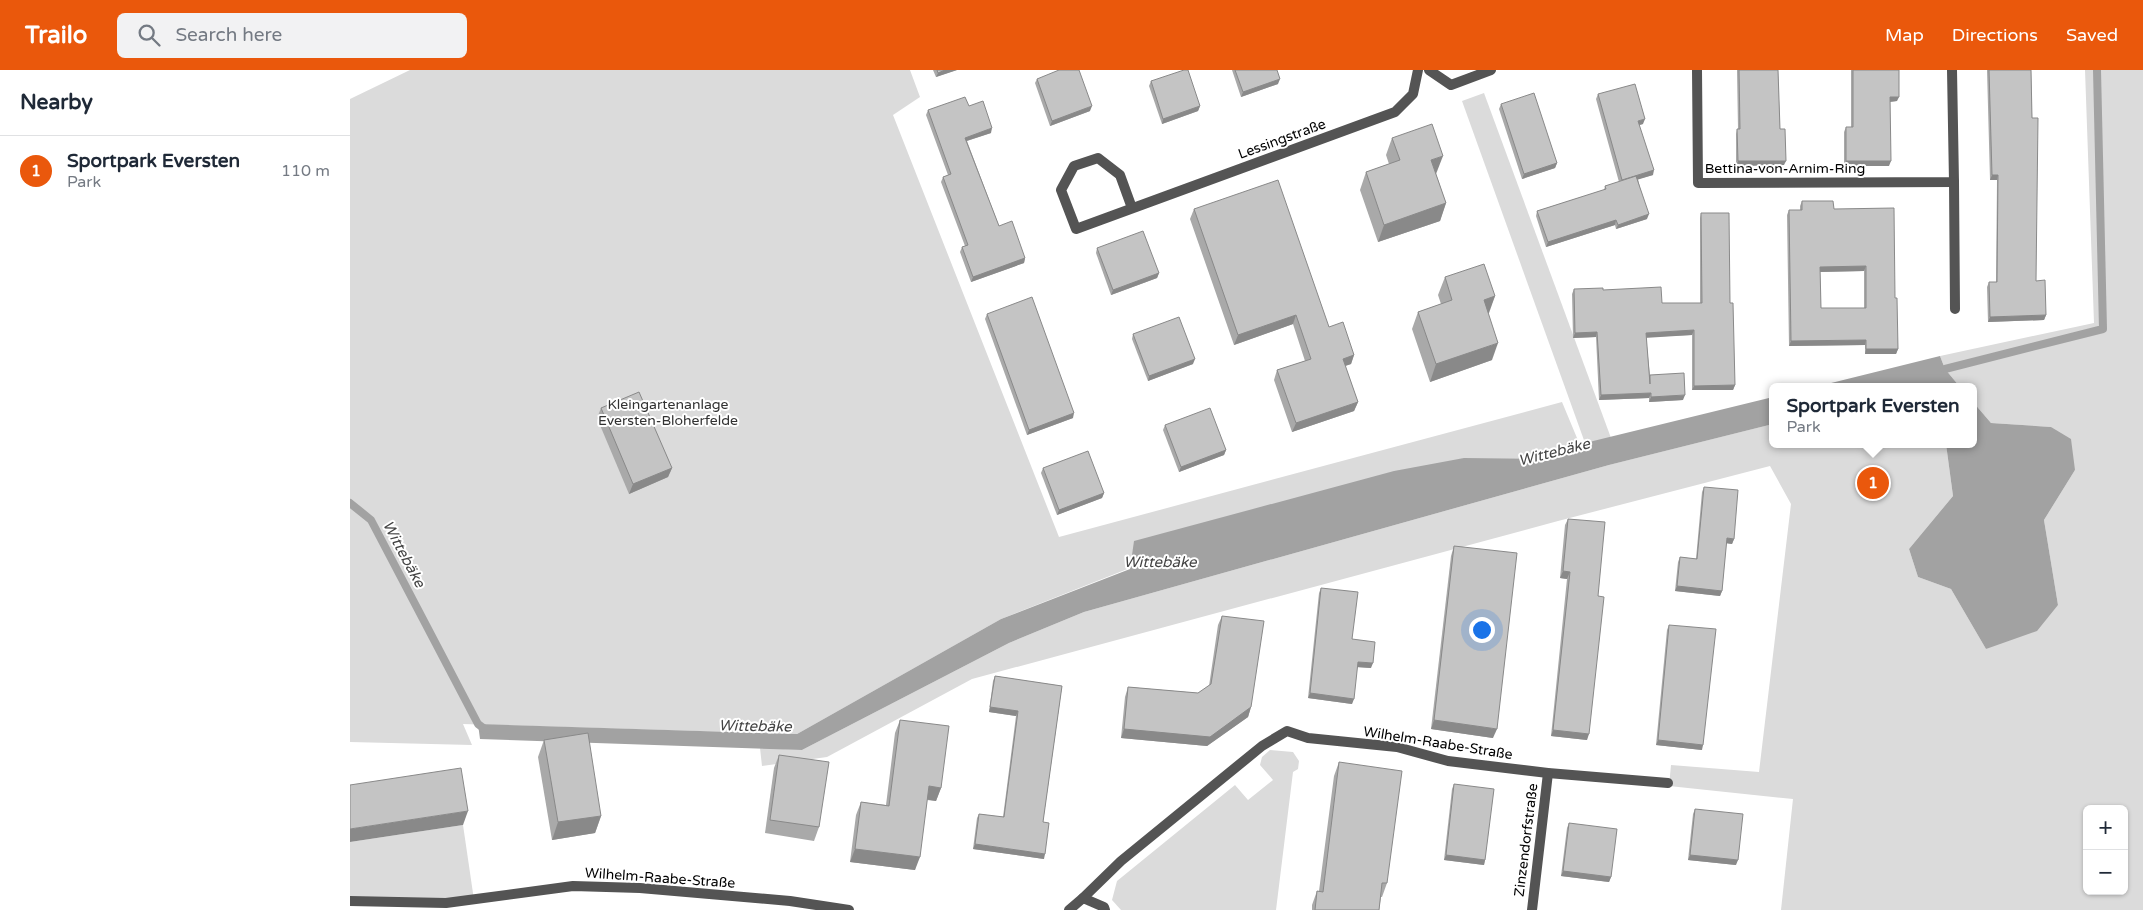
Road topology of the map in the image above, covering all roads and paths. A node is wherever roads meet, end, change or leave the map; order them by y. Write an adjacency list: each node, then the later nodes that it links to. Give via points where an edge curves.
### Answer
1 (1418, 70): 7 (street, Lessingstraße, via 1413,94 1395,112)
2 (1429, 70): 3 (street, via 1451,85)
3 (1491, 70)
4 (1697, 70): 6 (street, Bettina-von-Arnim-Ring, via 1698,183)
5 (1952, 70): 6 (street)
6 (1954, 182): 8 (street)
7 (1132, 208): 7 (street, Lessingstraße, via 1120,174 1098,158 1074,166 1061,190 1076,229)
8 (1955, 309)
9 (1548, 774): 10 (street, Wilhelm-Raabe-Straße); 11 (street, Wilhelm-Raabe-Straße, via 1448,761 1397,747 1308,738 1287,731 1262,746 1121,861); 16 (street, Zinzendorfstraße)
10 (1668, 783)
11 (1083, 898): 14 (street, Wilhelm-Raabe-Straße); 15 (street)
12 (350, 901): 13 (street, Wilhelm-Raabe-Straße, via 446,903 573,886 640,888)
13 (849, 910)
14 (1069, 910)
15 (1105, 910)
16 (1532, 910)

